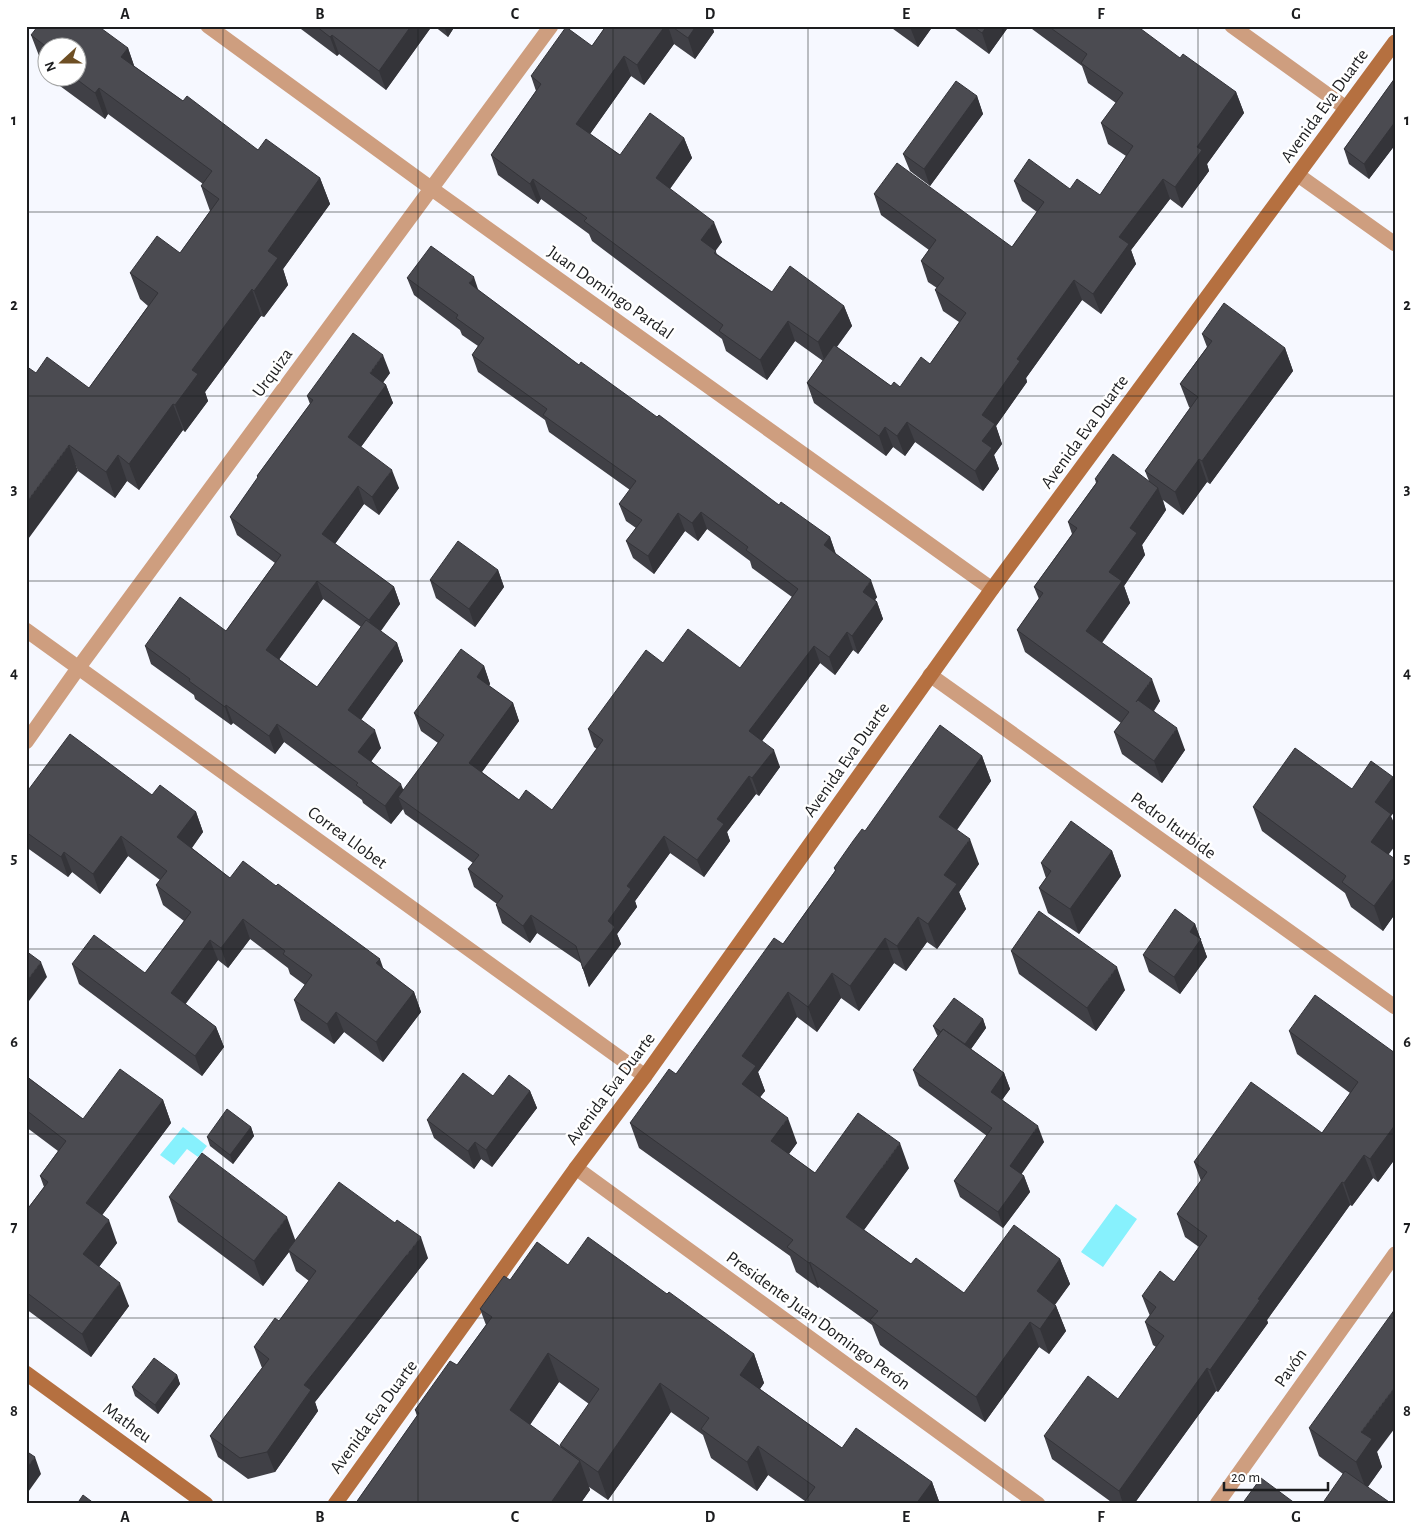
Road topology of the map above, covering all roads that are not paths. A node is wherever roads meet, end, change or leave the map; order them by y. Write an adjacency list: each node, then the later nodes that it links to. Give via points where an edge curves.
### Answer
1 (208, 26): 7 (street, Juan Domingo Pardal)
2 (551, 26): 7 (street, Urquiza)
3 (1232, 26): 5 (street)
4 (1395, 42): 5 (main road, Avenida Eva Duarte)
5 (1346, 108): 6 (main road, Avenida Eva Duarte)
6 (1298, 175): 8 (street); 9 (main road, Avenida Eva Duarte)
7 (432, 189): 9 (street, Juan Domingo Pardal); 11 (street, Urquiza)
8 (1395, 244)
9 (992, 589): 12 (main road, Avenida Eva Duarte)
10 (26, 630): 11 (street, Correa Llobet)
11 (79, 668): 13 (street, Urquiza); 15 (street, Correa Llobet)
12 (930, 675): 14 (street, Pedro Iturbide); 15 (main road, Avenida Eva Duarte)
13 (26, 742)
14 (1395, 1007)
15 (645, 1076): 16 (main road, Avenida Eva Duarte)
16 (576, 1168): 20 (main road, Avenida Eva Duarte); 21 (street, Presidente Juan Domingo Perón)
17 (1395, 1254): 22 (street, Pavón)
18 (26, 1373): 19 (main road, Matheu)
19 (206, 1504)
20 (335, 1504)
21 (1038, 1504)
22 (1217, 1504)

